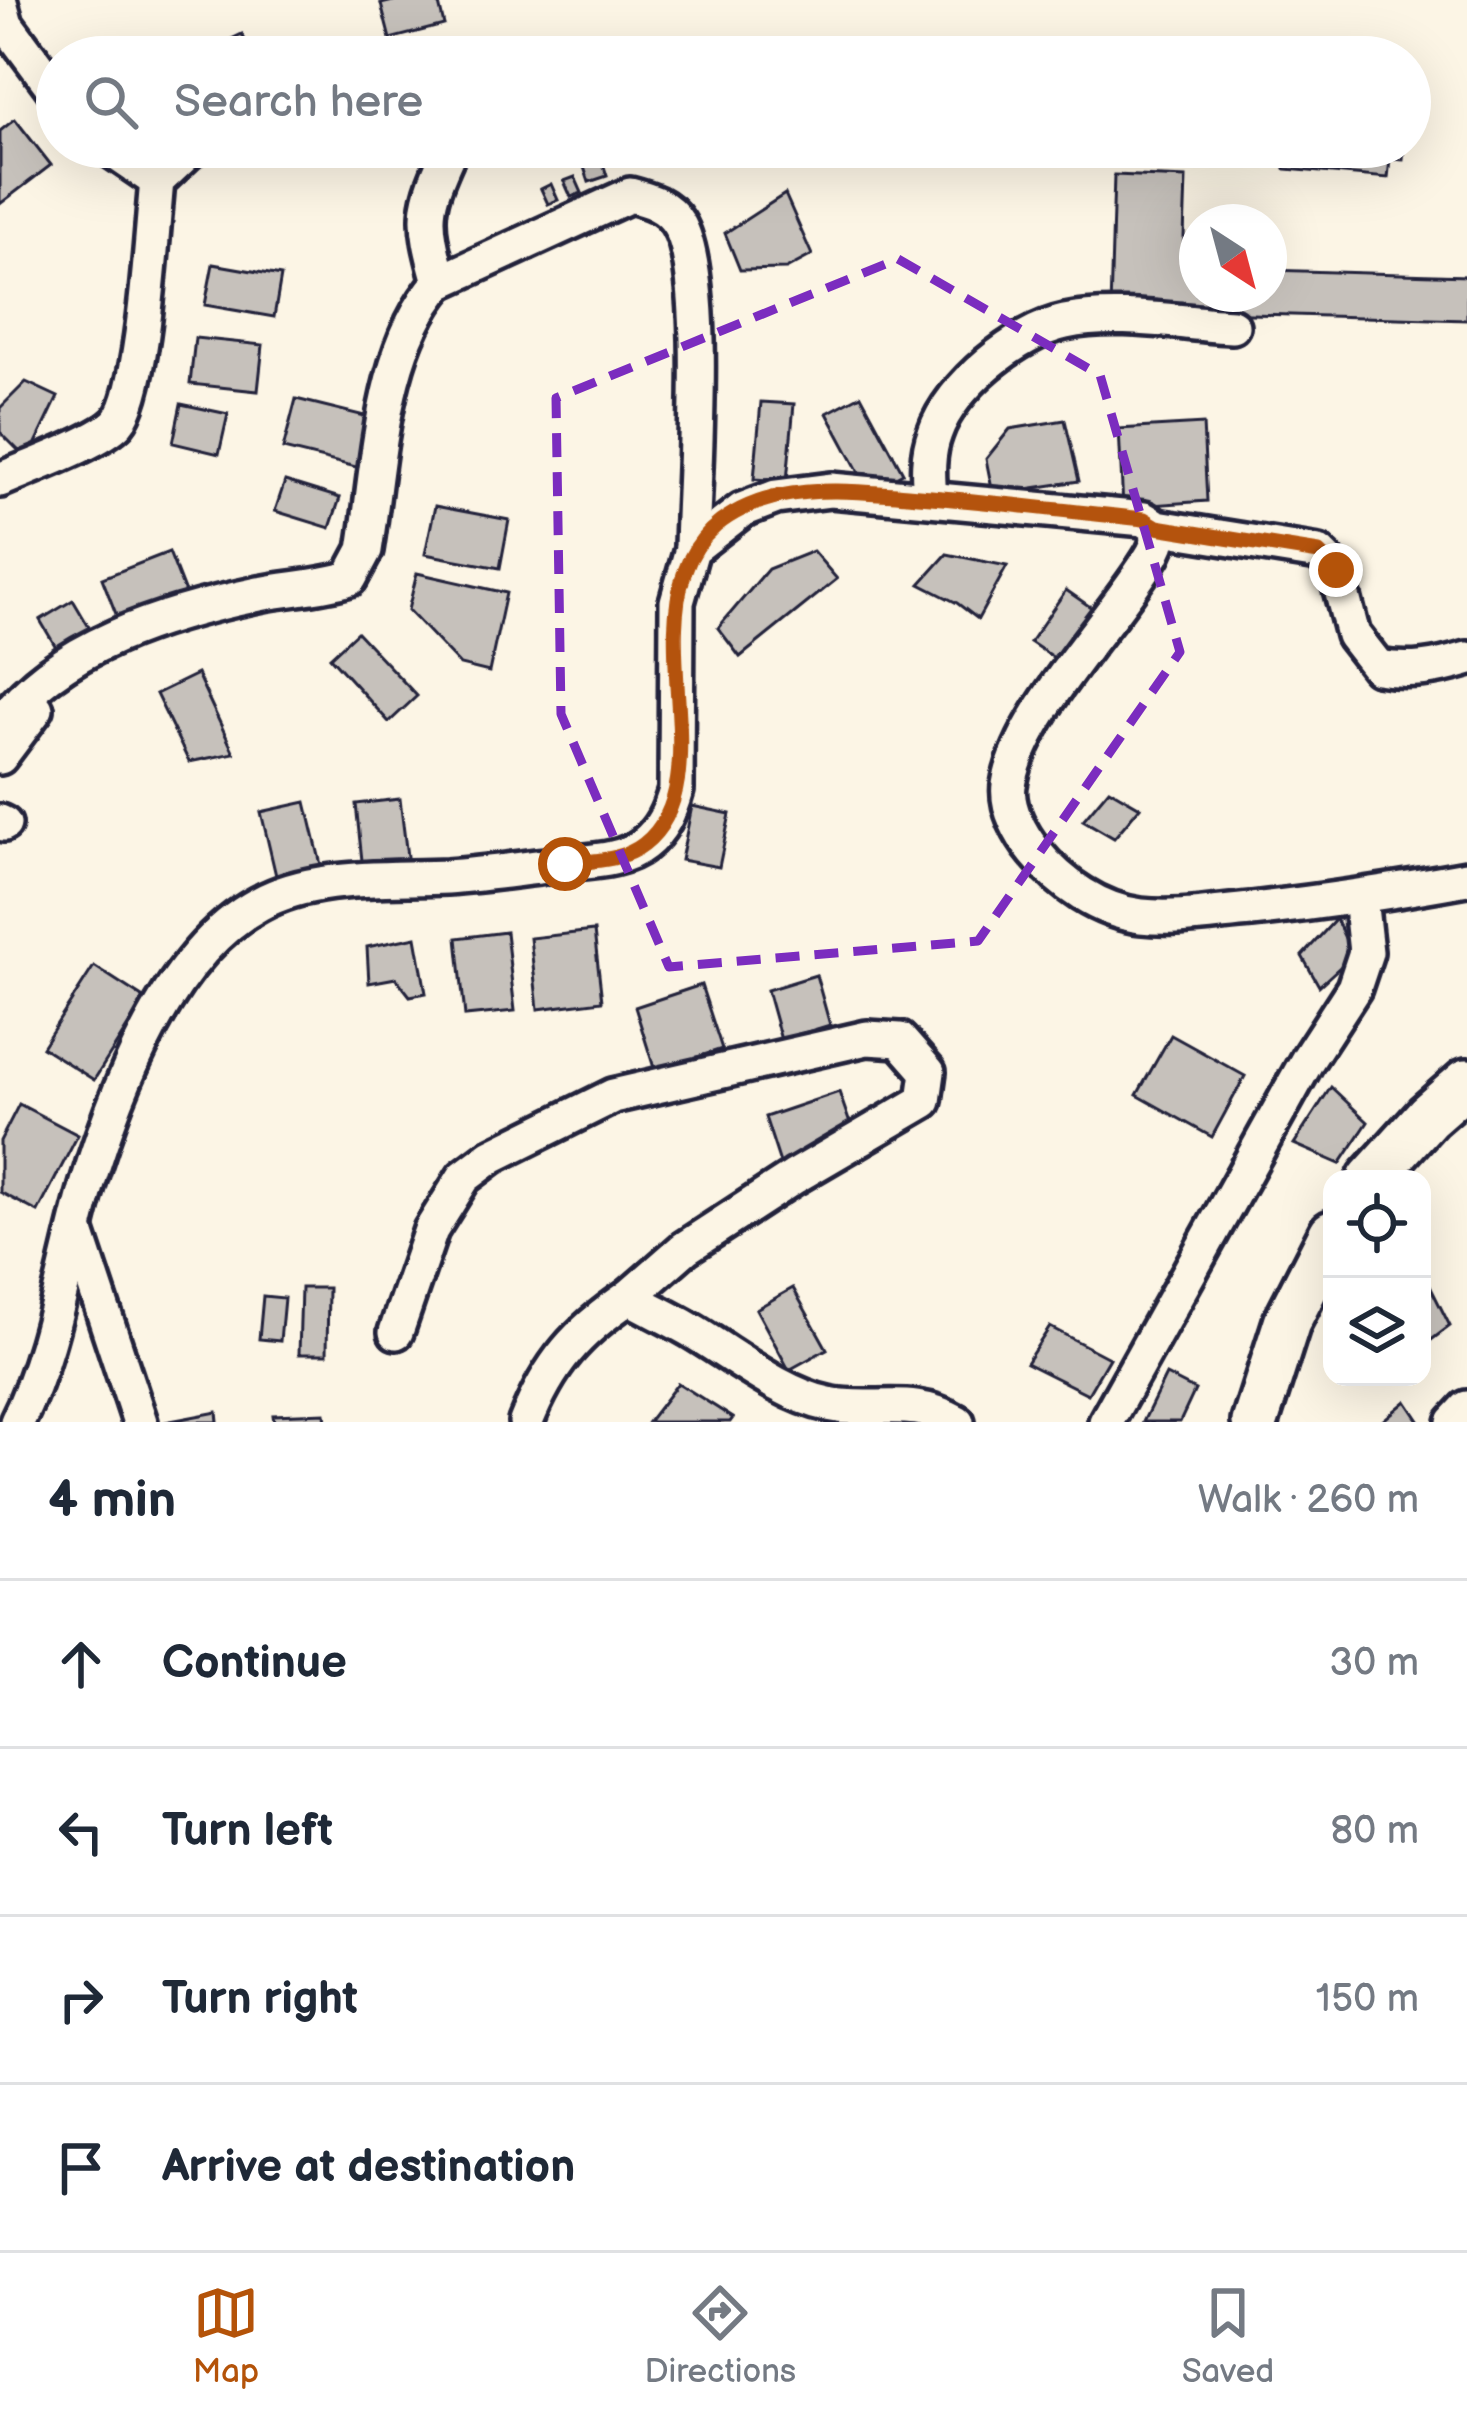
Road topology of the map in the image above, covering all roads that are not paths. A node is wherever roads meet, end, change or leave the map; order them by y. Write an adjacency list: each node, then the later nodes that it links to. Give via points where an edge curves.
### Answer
1 (0, 2): 2 (street)
2 (36, 65)
3 (138, 168): 6 (street)
4 (171, 168): 6 (street)
5 (441, 168): 7 (street, via 425,214)
6 (157, 181): 9 (street, via 128,404 107,430)
7 (440, 282): 12 (street, via 630,195 672,215 688,242 693,282); 14 (street, via 400,345 365,550 350,578 160,619)
8 (1232, 326): 10 (street, via 1064,322 995,356 935,431)
9 (4, 472)
10 (930, 497): 11 (street, via 1144,519); 12 (street, via 832,490 776,497 742,509)
11 (1157, 527): 13 (street, via 1319,553 1336,570 1353,635 1378,667 1439,668); 18 (street, via 1158,543 1138,580 1020,751 1008,789 1021,831 1084,896 1141,916)
12 (692, 549): 21 (street, via 676,619 676,790 657,831 642,846 600,860 305,888 236,918 182,973 153,1023)
13 (1467, 658)
14 (40, 680): 15 (street); 16 (street, via 43,700)
15 (0, 724)
16 (0, 757)
17 (1467, 878): 18 (street)
18 (1360, 898): 30 (street, via 1366,952 1354,988)
19 (1467, 1082): 20 (main road)
20 (1379, 1170)
21 (76, 1230): 26 (street); 27 (street)
22 (1323, 1252): 31 (main road, via 1287,1322)
23 (629, 1298): 24 (street, via 686,1248 924,1101 928,1072 920,1059 900,1040 867,1038 614,1096 538,1130 464,1177 431,1230); 28 (street, via 553,1363); 29 (street, via 828,1404 890,1404)
24 (396, 1332)
25 (1467, 1408): 32 (street)
26 (17, 1422)
27 (140, 1422)
28 (526, 1422)
29 (957, 1422)
30 (1106, 1422)
31 (1255, 1422)
32 (1454, 1422)

